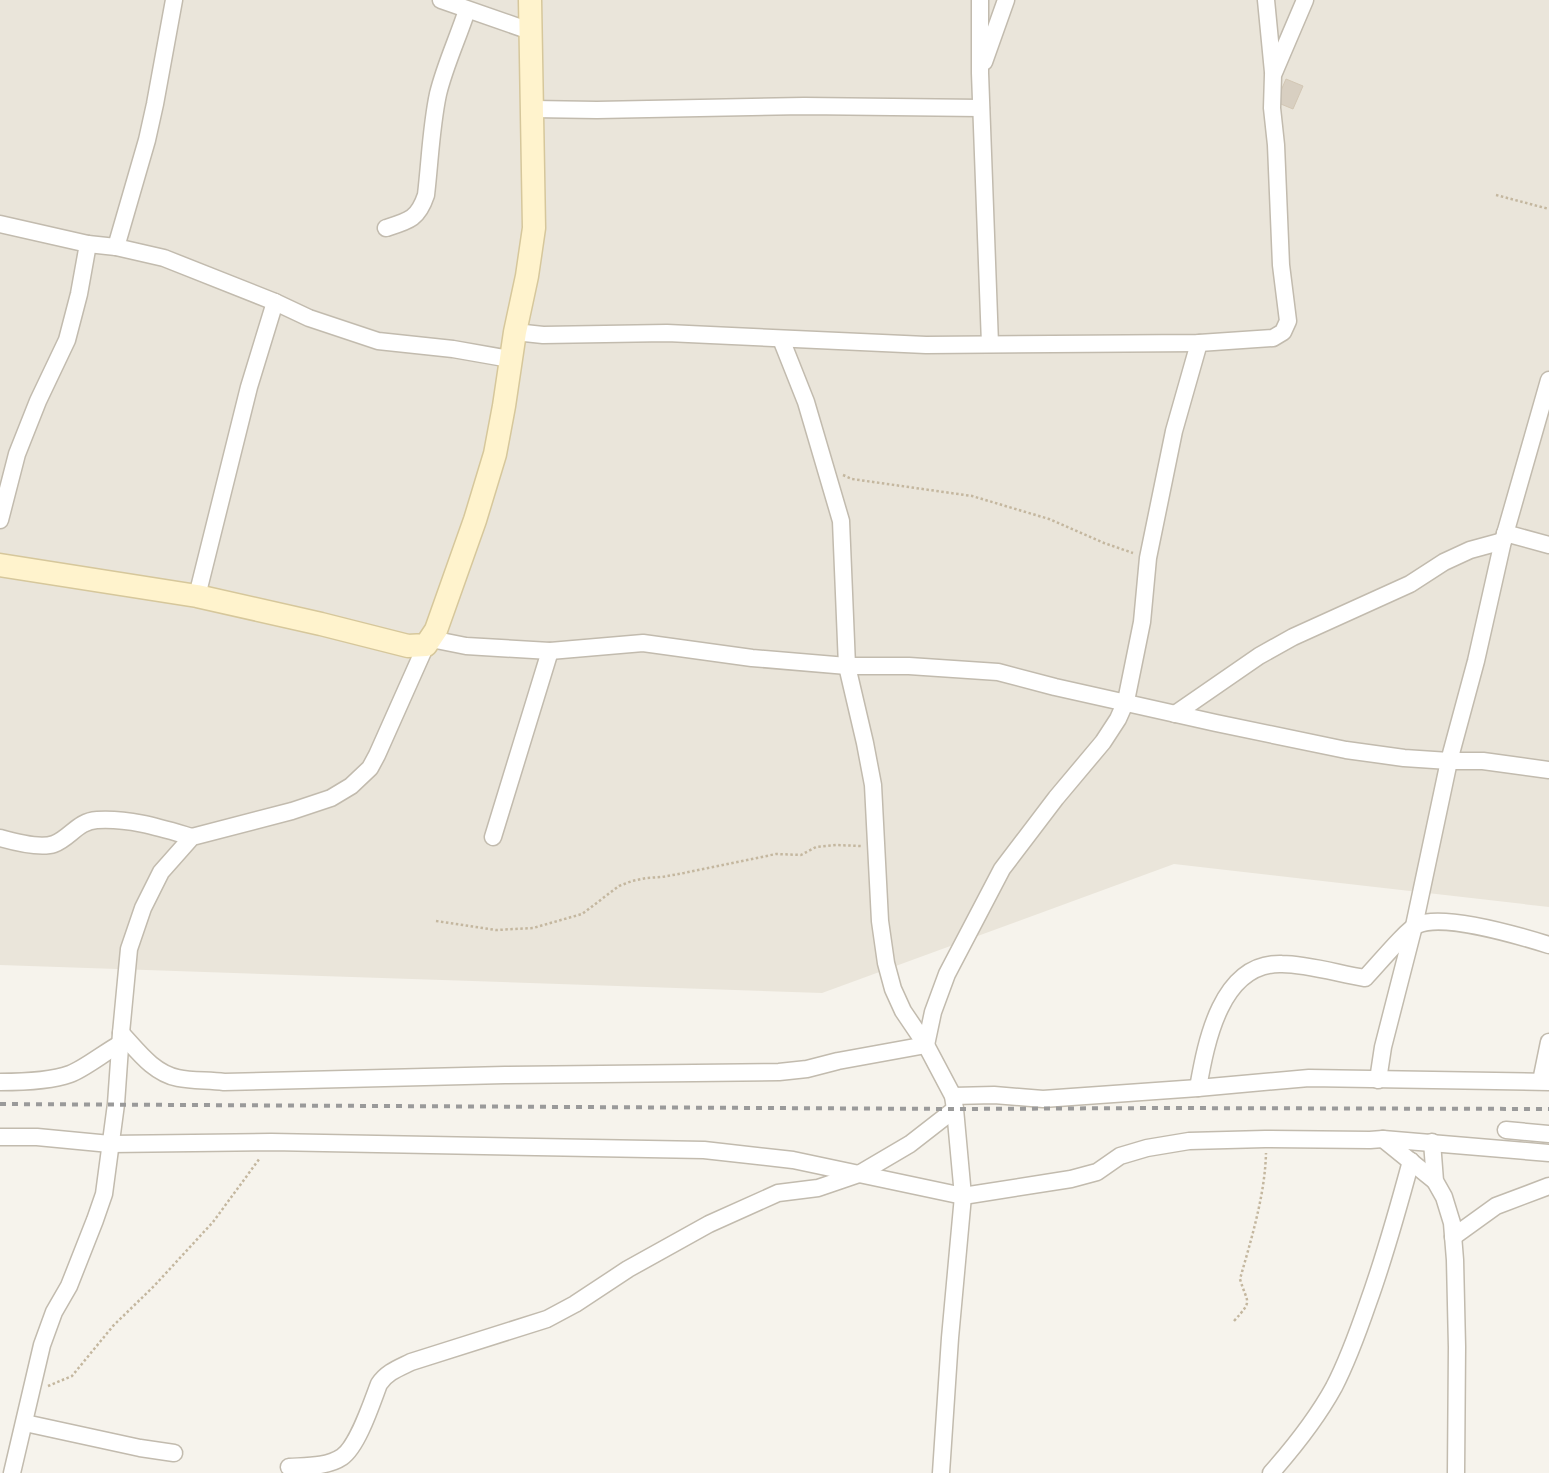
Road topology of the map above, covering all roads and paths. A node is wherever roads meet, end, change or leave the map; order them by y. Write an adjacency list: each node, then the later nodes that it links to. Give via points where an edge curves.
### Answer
1 (174, 0): 19 (street, via 151,122)
2 (441, 0): 8 (street)
3 (530, 0): 9 (street)
4 (980, 0): 10 (street)
5 (1006, 0): 10 (street)
6 (1266, 0): 11 (street)
7 (1306, 0): 11 (street)
8 (468, 10): 9 (street); 17 (street, via 434,112 422,207 410,221)
9 (530, 31): 13 (street)
10 (980, 73): 12 (street)
11 (1273, 75): 23 (street, via 1281,265 1288,321 1283,332 1273,338)
12 (981, 108): 13 (street); 24 (street)
13 (533, 109): 21 (street, via 534,228)
14 (1496, 195): 15 (path)
15 (1549, 209)
16 (0, 224): 18 (street)
17 (386, 228)
18 (88, 244): 19 (street); 28 (street, via 68,340 17,454)
19 (116, 247): 20 (street, via 164,258)
20 (275, 302): 25 (street, via 309,318 378,341); 33 (street, via 249,387)
21 (515, 332): 22 (street, via 543,335 667,333); 25 (street)
22 (781, 339): 24 (street, via 926,345); 27 (street, via 806,402)
23 (1199, 343): 24 (street); 31 (street, via 1174,431)
24 (990, 344)
25 (510, 359): 34 (street, via 495,454)
26 (1549, 380): 29 (street)
27 (825, 468): 31 (path, via 852,479 972,496 1049,519); 36 (street, via 841,520)
28 (0, 520)
29 (1504, 537): 30 (street); 38 (street, via 1444,562 1410,584 1294,637 1259,656); 39 (street)
30 (1549, 544)
31 (1148, 558): 37 (street, via 1142,622)
32 (0, 565): 33 (street)
33 (197, 596): 34 (street, via 408,646)
34 (429, 642): 35 (street); 41 (street, via 370,768 351,786 331,798 292,811)
35 (550, 651): 36 (street, via 643,643 752,658); 42 (street)
36 (847, 666): 37 (street, via 998,672); 44 (street, via 873,785)
37 (1126, 701): 38 (street); 50 (street, via 1103,742 1002,870 948,974 933,1012)
38 (1175, 714): 39 (street, via 1346,750)
39 (1449, 761): 40 (street, via 1483,761); 46 (street)
40 (1549, 770)
41 (192, 836): 43 (street, via 142,823 96,820 81,824 53,844 20,843); 48 (street, via 162,872 143,908 129,949)
42 (493, 837)
43 (0, 838)
44 (875, 846): 45 (path, via 816,847 801,855 776,854 646,878 619,886 582,914 533,928 496,930); 50 (street, via 886,963 903,1011)
45 (436, 921)
46 (1414, 926): 47 (street, via 1436,921 1455,923); 51 (street, via 1383,1047); 54 (street, via 1365,978 1282,964 1258,967 1247,974 1234,984 1224,1000 1204,1055)
47 (1549, 945)
48 (120, 1038): 50 (street, via 164,1073 178,1078 224,1082 779,1072 807,1070); 52 (street, via 71,1074); 63 (street)
49 (1549, 1042): 53 (street)
50 (926, 1045): 55 (street)
51 (1378, 1080): 53 (street); 54 (street, via 1309,1078)
52 (0, 1082)
53 (1545, 1082)
54 (1198, 1088): 55 (street, via 1042,1099 994,1094)
55 (954, 1102): 66 (street, via 910,1144); 69 (street)
56 (1506, 1130): 57 (street)
57 (1549, 1134)
58 (0, 1137): 63 (street)
59 (1383, 1139): 60 (street); 62 (street); 65 (street)
60 (1265, 1140): 69 (street, via 1190,1141 1147,1148 1120,1156 1088,1175); 71 (path, via 1260,1200 1240,1279 1248,1300)
61 (271, 1142): 63 (street); 66 (street, via 704,1150 794,1160); 72 (path, via 214,1222 113,1326 72,1376)
62 (1432, 1142): 64 (street); 67 (street)
63 (110, 1144): 72 (street, via 104,1194 69,1286 51,1320)
64 (1549, 1153)
65 (1411, 1161): 67 (street); 78 (street, via 1393,1230 1350,1353 1333,1389 1312,1421)
66 (859, 1174): 69 (street); 75 (street, via 818,1188 778,1193 709,1224 547,1319 411,1362 391,1372 379,1384 347,1453 320,1465)
67 (1435, 1181): 70 (street, via 1444,1197)
68 (1549, 1186): 70 (street, via 1496,1206)
69 (963, 1196): 77 (street)
70 (1453, 1237): 79 (street, via 1457,1347)
71 (1234, 1321)
72 (31, 1392): 73 (street)
73 (25, 1422): 74 (street); 76 (street)
74 (174, 1453)
75 (289, 1467)
76 (12, 1473)
77 (941, 1473)
78 (1271, 1473)
79 (1456, 1473)

